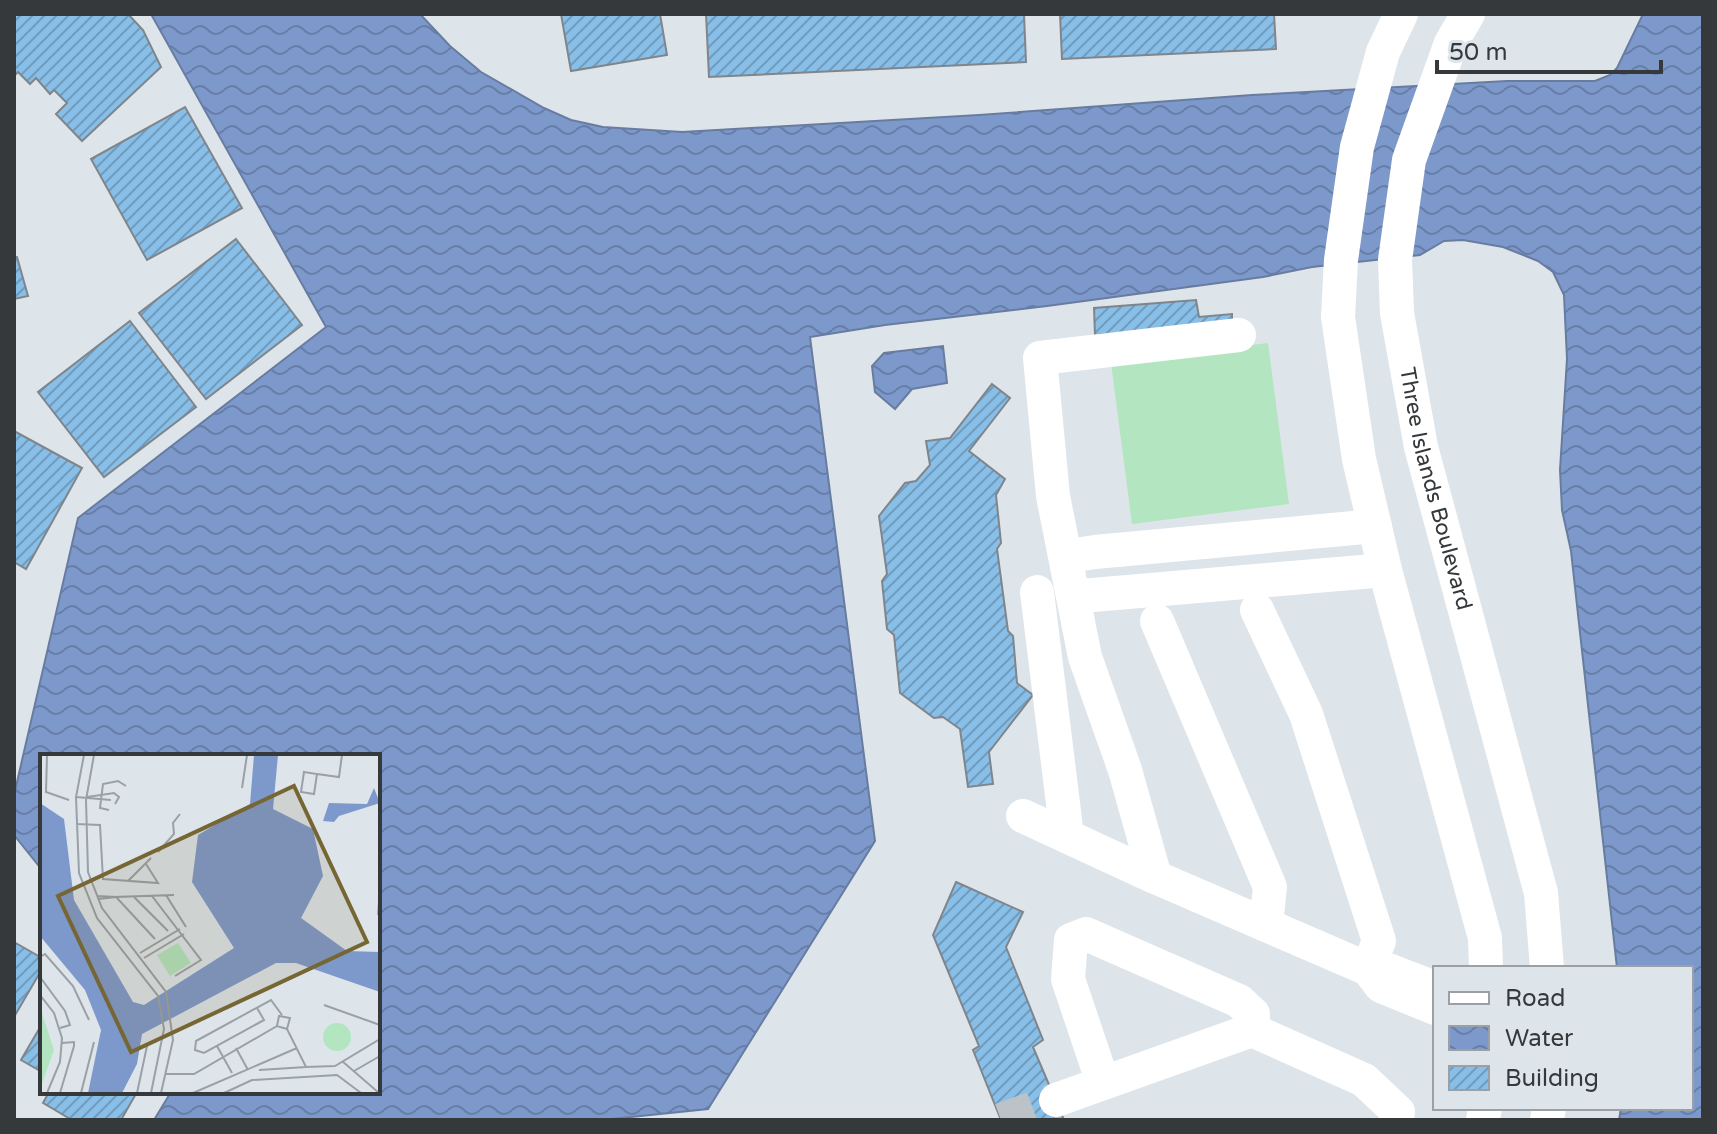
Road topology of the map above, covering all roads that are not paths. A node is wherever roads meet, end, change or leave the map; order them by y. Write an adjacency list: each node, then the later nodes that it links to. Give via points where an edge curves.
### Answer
1 (1401, 14): 4 (street, via 1383,52 1357,147 1338,317 1359,459)
2 (1468, 14): 16 (street, Three Islands Boulevard, via 1451,43 1409,160 1395,260 1397,313 1421,447 1541,893)
3 (1239, 335): 9 (street, via 1040,358 1053,496)
4 (1375, 526): 5 (street); 6 (street)
5 (1069, 556): 7 (street, via 1044,560 1035,575); 9 (street, via 1085,573)
6 (1385, 570): 9 (street); 15 (street, via 1485,938)
7 (1037, 592): 9 (street, via 1047,603); 12 (street)
8 (1257, 610): 17 (street, via 1306,714 1379,941)
9 (1080, 612): 13 (street, via 1085,657)
10 (1157, 621): 14 (street, via 1270,887)
11 (1023, 816): 12 (street)
12 (1067, 836): 13 (street)
13 (1155, 877): 14 (street)
14 (1266, 925): 17 (street)
15 (1486, 966)
16 (1547, 966)
17 (1368, 969): 18 (street, via 1391,971); 19 (street, via 1381,986)
18 (1433, 987)
19 (1433, 1007)
20 (1252, 1030): 21 (street); 21 (street, via 1253,1014 1239,1001 1086,934 1071,940 1068,979); 23 (street, via 1364,1080 1398,1112)
21 (1103, 1083): 22 (street)
22 (1056, 1100)
23 (1397, 1120)

